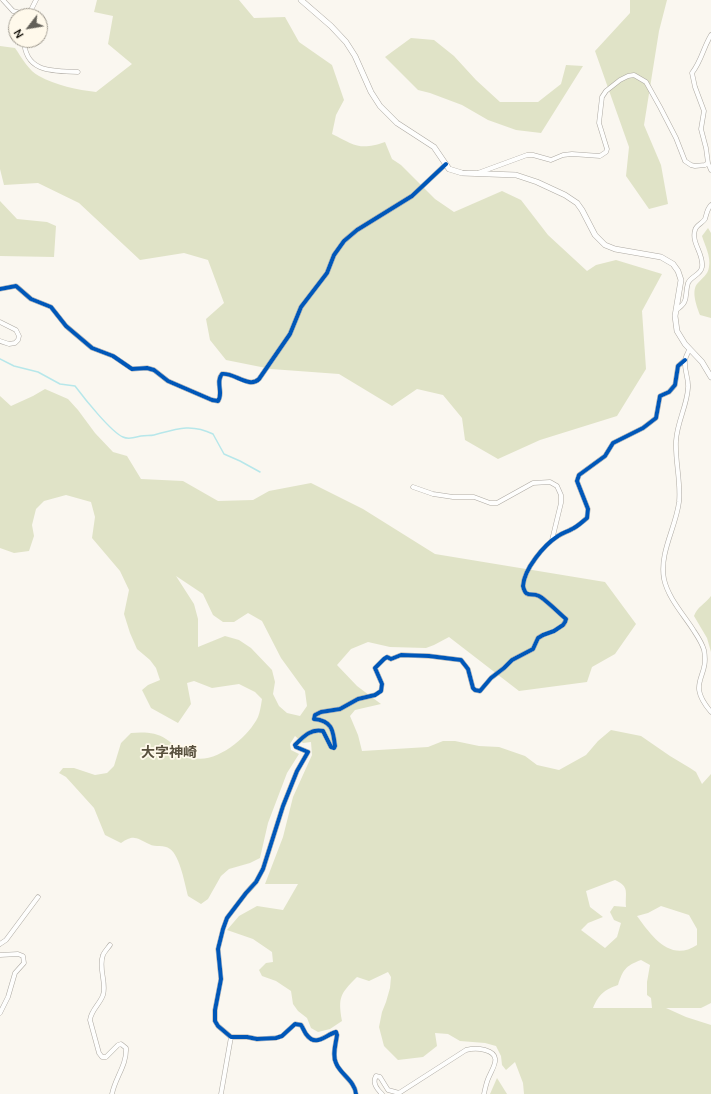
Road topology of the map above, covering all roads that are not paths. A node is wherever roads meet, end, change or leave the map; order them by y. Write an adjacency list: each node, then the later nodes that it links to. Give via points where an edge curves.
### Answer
1 (3, 0): 3 (street)
2 (301, 0): 8 (street, via 346,42 380,106 397,123 434,147)
3 (10, 8)
4 (711, 35): 7 (street, via 702,58 692,73 704,111 701,129)
5 (24, 48): 6 (street, via 35,65 40,68)
6 (78, 72)
7 (708, 163): 9 (street); 10 (street, via 696,166 685,161 676,138 646,82 628,76 612,86 602,97 599,123 607,149 604,155 572,154 551,160 527,155)
8 (446, 164): 10 (street, via 449,169 456,172); 12 (street, via 412,196 344,241 334,255 327,273 301,307 290,334 258,379 250,382 222,374 219,378 221,397 218,401 168,381 151,369 130,368 113,356 92,348 66,326 51,307 31,299 17,286)
9 (711, 170)
10 (476, 174): 13 (street, via 516,175 537,182 577,203 595,235 605,245 669,261 676,267 680,277)
11 (711, 205): 13 (street, via 707,209 704,221 695,229 701,270 688,282 686,300)
12 (0, 289)
13 (675, 310): 16 (street, via 677,331)
14 (0, 322): 15 (street, via 16,330 19,336 16,343)
15 (0, 341)
16 (689, 350): 17 (street); 18 (street, via 702,362)
17 (685, 360): 20 (street, via 678,366 675,385 669,392 660,396 656,418 643,428 613,443 605,456 579,475 577,481 588,509 587,518); 21 (street, via 689,387 676,442 679,503 664,560 664,578 667,589 702,644 703,670 698,690)
18 (711, 378)
19 (413, 487): 20 (street, via 433,494 474,497 498,503 532,484 550,482 557,486 561,495)
20 (552, 540): 27 (street, via 537,556 523,586 526,593 540,596 566,619 566,622 538,638 533,649 512,660 491,678 483,689 478,691 473,688 468,669 461,660 429,656 401,655 391,659 387,657 376,667 382,684 381,691 340,709 315,715 314,719 328,723 332,728 334,748 323,731 316,730 295,745 308,752 283,806 263,869 256,882 227,918 218,949 221,979 215,1022)
21 (711, 712)
22 (38, 897): 23 (street)
23 (0, 944)
24 (110, 945): 28 (street, via 103,955 104,990 90,1015 90,1020 102,1056 106,1057 121,1044 126,1048 125,1064)
25 (0, 955): 26 (street, via 18,954 23,956 24,963 15,973)
26 (0, 1013)
27 (231, 1037): 29 (street); 30 (street, via 257,1040 276,1038 295,1024 303,1028 313,1040 326,1038 336,1032 336,1064 356,1090)
28 (112, 1094)
29 (221, 1094)
30 (356, 1094)
31 (382, 1094): 32 (street, via 376,1087 376,1076 380,1077 388,1090 398,1093 472,1048 488,1051 495,1058)
32 (484, 1094)

